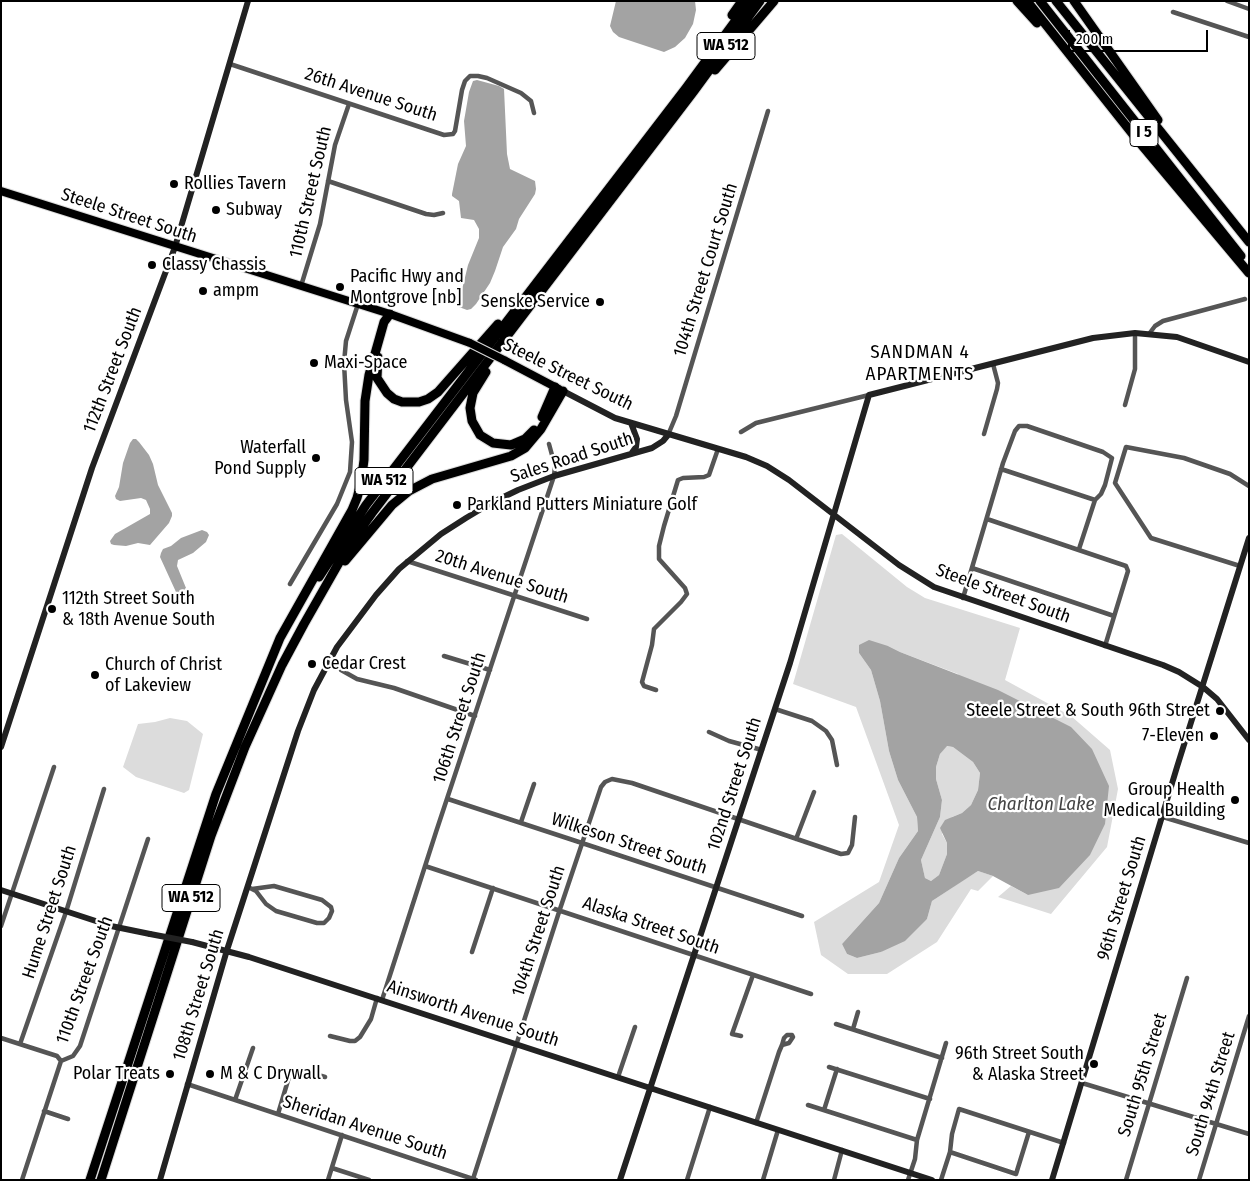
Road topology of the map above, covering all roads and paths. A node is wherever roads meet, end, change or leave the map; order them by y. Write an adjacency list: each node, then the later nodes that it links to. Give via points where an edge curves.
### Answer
1 (248, 1): 16 (street, 112th Street South)
2 (742, 1): 17 (highway, via 714,40)
3 (750, 1): 17 (highway, WA 512)
4 (760, 1): 17 (highway, WA 512)
5 (774, 1): 17 (highway, via 718,67)
6 (1017, 1): 15 (highway)
7 (1027, 1): 15 (highway)
8 (1040, 1): 27 (highway, I 5)
9 (1056, 1): 24 (highway, I 5)
10 (1074, 1): 24 (highway)
11 (1227, 1): 12 (street)
12 (1249, 9)
13 (1173, 12): 14 (street)
14 (1249, 37)
15 (1077, 63): 28 (highway, via 1134,137)
16 (230, 64): 18 (street, 26th Avenue South); 26 (street, 112th Street South)
17 (690, 90): 30 (highway, WA 512)
18 (348, 104): 20 (street, 26th Avenue South, via 450,135 456,128 463,84 474,75 524,94); 21 (street, 110th Street South)
19 (768, 112): 44 (street, 104th Street Court South)
20 (534, 114)
21 (328, 181): 23 (street, via 426,214); 29 (street, 110th Street South, via 316,240)
22 (1, 191): 26 (main road, Steele Street South)
23 (443, 213)
24 (1240, 231): 25 (highway, I 5)
25 (1249, 242)
26 (175, 246): 29 (main road, Steele Street South); 77 (street, 112th Street South, via 92,468)
27 (1249, 265)
28 (1249, 273)
29 (301, 286): 32 (main road, Steele Street South)
30 (531, 298): 33 (highway, via 516,304 438,392 416,403 394,399 378,382 378,358 390,326); 38 (highway, via 525,318 473,394 470,412 474,426 484,439 493,444 505,446 520,442 535,429); 60 (highway, WA 512, via 349,545); 70 (highway, WA 512, via 366,505 316,583)
31 (1244, 300): 35 (street, via 1163,320)
32 (358, 304): 33 (main road, Steele Street South); 59 (street, via 346,341 344,363 352,442 350,472 335,509)
33 (390, 314): 38 (main road, Steele Street South, bridge, via 470,343); 70 (highway, via 384,322 369,375 364,412 364,460 357,498 284,630)
34 (1135, 333): 35 (street); 37 (street, via 1092,338); 40 (street, via 1135,369)
35 (1149, 334): 36 (street, via 1186,339)
36 (1249, 362)
37 (993, 364): 39 (street); 43 (street, via 998,383)
38 (559, 389): 41 (street, Steele Street South, via 608,415); 60 (highway, via 536,436 519,453 432,479 409,491 363,538)
39 (869, 395): 42 (street, via 756,423); 52 (street, 102nd Street South)
40 (1125, 405)
41 (631, 423): 44 (street, Steele Street South); 47 (street, via 637,443)
42 (742, 432)
43 (984, 434)
44 (668, 435): 46 (street, Steele Street South); 47 (street, Sales Road South, via 652,448)
45 (549, 444): 49 (street, 106th Street South, via 555,466)
46 (718, 449): 52 (street, Steele Street South, via 767,466); 72 (street, via 706,477 679,480 664,526 659,546 660,559 687,594 654,630 642,682)
47 (630, 455): 49 (street, Sales Road South)
48 (1001, 469): 51 (street); 51 (street, via 1015,432 1019,426 1027,426 1111,457 1112,465 1105,485); 53 (street)
49 (554, 476): 56 (street, Sales Road South, via 491,502 441,534); 61 (street, 106th Street South)
50 (1249, 486): 57 (street, via 1234,476 1184,458 1126,447 1115,483 1151,538)
51 (1095, 500): 55 (street)
52 (833, 514): 62 (street, Steele Street South, via 918,578); 73 (street, 102nd Street South)
53 (986, 519): 55 (street); 58 (street)
54 (1249, 538): 57 (street, 96th Street South)
55 (1079, 549): 63 (street, via 1128,568)
56 (408, 561): 61 (street, 20th Avenue South); 66 (street, Sales Road South, via 376,595)
57 (1240, 566): 71 (street, 96th Street South)
58 (972, 568): 62 (street); 63 (street)
59 (290, 584)
60 (324, 589): 157 (highway, WA 512, via 282,666 245,747 211,836)
61 (514, 596): 64 (street, 20th Avenue South); 69 (street, 106th Street South)
62 (963, 598): 65 (street, Steele Street South)
63 (1114, 616): 65 (street)
64 (587, 619)
65 (1105, 646): 71 (street, Steele Street South, via 1171,669)
66 (334, 652): 95 (street, 108th Street South, via 304,715)
67 (444, 656): 69 (street)
68 (341, 670): 74 (street, via 357,679)
69 (490, 670): 74 (street, 106th Street South)
70 (263, 680): 156 (highway, WA 512, via 209,812)
71 (1202, 687): 76 (street, Steele Street South, via 1223,706); 86 (street, 96th Street South)
72 (656, 690)
73 (775, 709): 78 (street, 102nd Street South); 79 (street, via 812,721 826,730 832,740)
74 (475, 716): 84 (street, 106th Street South)
75 (709, 732): 78 (street)
76 (1249, 740)
77 (2, 744)
78 (762, 750): 87 (street, 102nd Street South)
79 (837, 765)
80 (54, 767): 98 (street)
81 (534, 784): 88 (street)
82 (104, 789): 100 (street, Hume Street South)
83 (814, 792): 90 (street)
84 (448, 799): 88 (street, Wilkeson Street South); 93 (street, 106th Street South)
85 (855, 817): 90 (street, via 852,845 846,854)
86 (1162, 817): 92 (street); 130 (street, 96th Street South)
87 (738, 820): 90 (street); 91 (street, 104th Street South, via 612,779 601,787); 94 (street, 102nd Street South)
88 (521, 822): 91 (street, Wilkeson Street South)
89 (148, 839): 103 (street, 110th Street South)
90 (796, 839)
91 (582, 842): 94 (street, Wilkeson Street South); 99 (street, 104th Street South)
92 (1249, 843)
93 (425, 866): 96 (street, Alaska Street South); 110 (street, 106th Street South)
94 (716, 887): 101 (street, Wilkeson Street South); 106 (street, 102nd Street South)
95 (250, 888): 95 (street, via 276,910 317,923 324,923 332,911 331,906 322,900 274,886); 104 (street, 108th Street South)
96 (493, 888): 99 (street, Alaska Street South); 105 (street)
97 (1, 890): 98 (street, Ainsworth Avenue South)
98 (12, 894): 100 (street, Ainsworth Avenue South); 102 (street)
99 (560, 910): 106 (street, Alaska Street South); 121 (street, 104th Street South)
100 (66, 912): 103 (street, Ainsworth Avenue South); 120 (street, Hume Street South)
101 (802, 916)
102 (1, 926)
103 (119, 928): 104 (street, Ainsworth Avenue South, bridge); 125 (street, 110th Street South, via 80,1046 73,1056)
104 (227, 950): 110 (street, Ainsworth Avenue South); 131 (street, 108th Street South)
105 (472, 952)
106 (694, 954): 107 (street, Alaska Street South); 132 (street, 102nd Street South)
107 (753, 975): 109 (street, Alaska Street South); 117 (street, via 732,1034)
108 (1187, 978): 135 (street, South 95th Street)
109 (811, 994)
110 (380, 999): 116 (street, 106th Street South, via 355,1041); 121 (street, Ainsworth Avenue South)
111 (858, 1012): 115 (street)
112 (1249, 1016): 143 (street, South 94th Street)
113 (836, 1024): 115 (street)
114 (635, 1027): 129 (street)
115 (853, 1029): 124 (street)
116 (330, 1036)
117 (741, 1036)
118 (1, 1038): 120 (street)
119 (946, 1042): 124 (street)
120 (20, 1044): 125 (street, via 57,1056)
121 (516, 1044): 129 (street, Ainsworth Avenue South); 154 (street, 104th Street South)
122 (782, 1045): 142 (street)
123 (252, 1048): 134 (street)
124 (942, 1058): 133 (street)
125 (61, 1061): 139 (street, 110th Street South)
126 (829, 1067): 127 (street)
127 (837, 1069): 133 (street); 138 (street)
128 (325, 1077): 140 (street, via 296,1070 290,1074)
129 (618, 1077): 132 (street, Ainsworth Avenue South)
130 (1082, 1083): 135 (street); 149 (street, 96th Street South)
131 (187, 1084): 134 (street, Sheridan Avenue South); 158 (street, 108th Street South)
132 (650, 1088): 137 (street, Ainsworth Avenue South); 161 (street, 102nd Street South)
133 (930, 1099): 148 (street)
134 (235, 1100): 140 (street, Sheridan Avenue South)
135 (1149, 1104): 143 (street); 169 (street, South 95th Street)
136 (808, 1105): 138 (street)
137 (710, 1107): 142 (street, Ainsworth Avenue South); 162 (street)
138 (824, 1110): 148 (street)
139 (44, 1111): 141 (street); 155 (street, 110th Street South)
140 (278, 1114): 147 (street, Sheridan Avenue South)
141 (68, 1119)
142 (756, 1122): 144 (street, Ainsworth Avenue South)
143 (1217, 1124): 146 (street); 170 (street, South 94th Street)
144 (778, 1130): 150 (street, Ainsworth Avenue South); 163 (street)
145 (1029, 1132): 149 (street); 151 (street, via 1016,1174); 151 (street, via 960,1109)
146 (1249, 1134)
147 (342, 1135): 152 (street); 154 (street, Sheridan Avenue South)
148 (918, 1140): 153 (street)
149 (1064, 1143): 168 (street, 96th Street South)
150 (842, 1150): 153 (street, Ainsworth Avenue South); 164 (street)
151 (950, 1152): 167 (street)
152 (332, 1168): 159 (street); 160 (street)
153 (910, 1172): 165 (street); 166 (street, Ainsworth Avenue South)
154 (475, 1179)
155 (22, 1180)
156 (90, 1180)
157 (101, 1180)
158 (160, 1180)
159 (328, 1180)
160 (369, 1180)
161 (620, 1180)
162 (687, 1180)
163 (763, 1180)
164 (834, 1180)
165 (908, 1180)
166 (932, 1180)
167 (941, 1180)
168 (1052, 1180)
169 (1126, 1180)
170 (1199, 1180)

